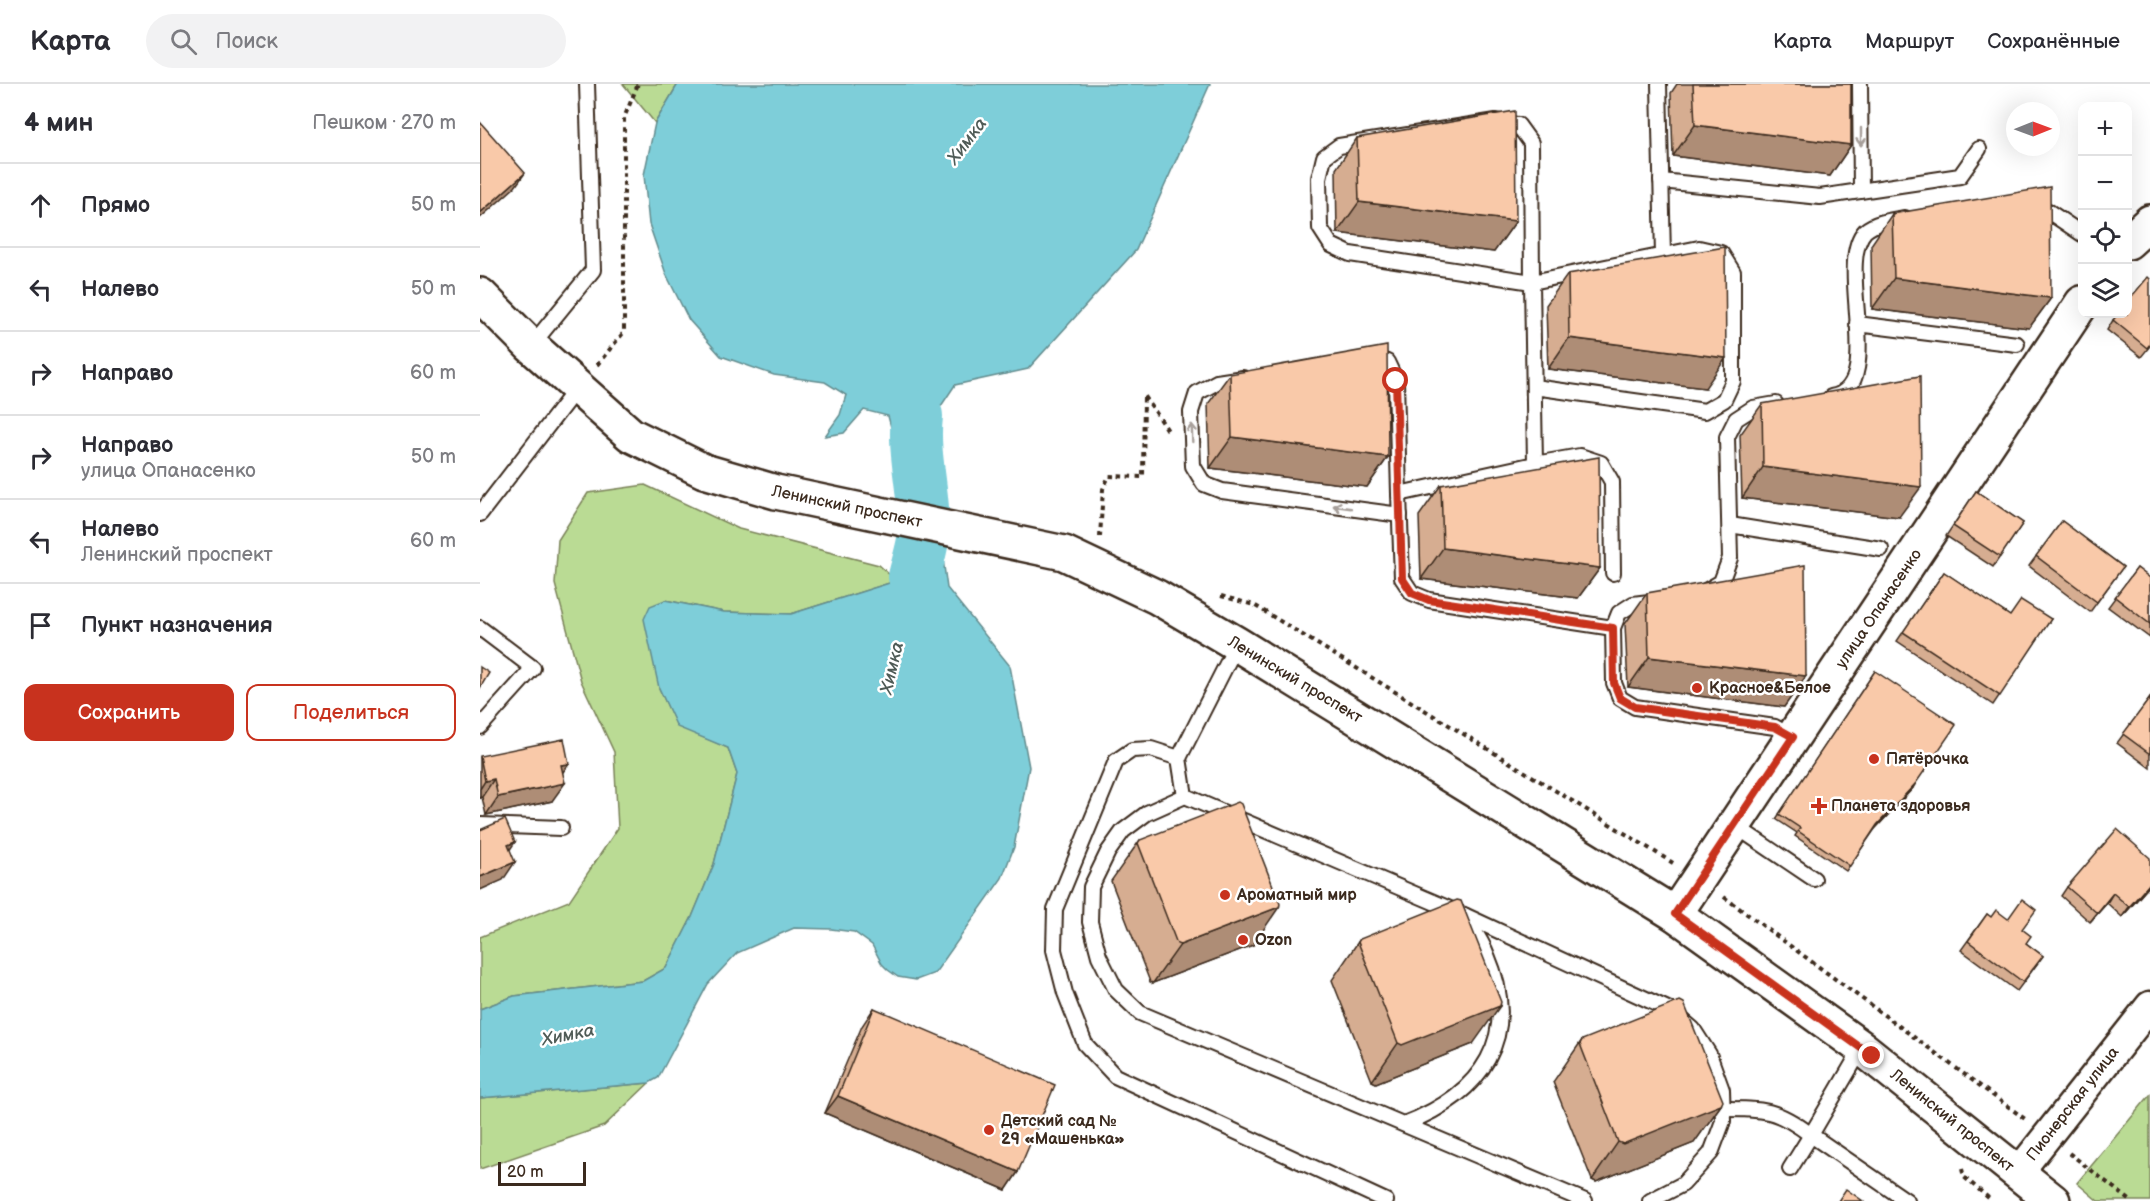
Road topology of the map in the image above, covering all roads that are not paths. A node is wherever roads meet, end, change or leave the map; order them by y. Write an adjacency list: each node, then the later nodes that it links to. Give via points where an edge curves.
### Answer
1 (587, 84): 18 (lane, via 593,270)
2 (1659, 84): 5 (lane)
3 (1860, 84): 6 (lane, one-way to 6)
4 (1979, 149): 6 (lane, via 1960,176)
5 (1661, 181): 6 (lane, via 1820,197); 12 (lane)
6 (1861, 191)
7 (2017, 199): 10 (lane, via 2039,203)
8 (1918, 216): 16 (lane, via 1885,222 1866,231 1855,250)
9 (2150, 222): 11 (main road)
10 (2078, 231)
11 (2132, 238)
12 (1663, 256): 13 (lane); 21 (lane, via 1699,248 1721,253 1733,272 1733,381 1724,400 1705,411)
13 (1532, 282): 13 (lane, via 1350,254 1331,245 1320,228 1319,178 1324,157 1339,146 1496,121 1518,125 1531,143); 21 (lane)
14 (480, 295): 18 (main road, Ленинский проспект)
15 (2078, 309): 38 (main road, улица Опанасенко)
16 (1857, 324): 17 (lane); 23 (lane, via 1858,364 1853,383 1838,396)
17 (2017, 344)
18 (531, 346): 22 (main road, Ленинский проспект)
19 (1354, 357): 26 (lane, via 1366,355 1387,362 1396,381)
20 (1251, 376): 28 (lane, one-way to 20, via 1222,491 1204,484 1193,466 1191,412 1197,393 1217,382)
21 (1534, 387): 25 (lane)
22 (577, 388): 27 (lane); 36 (main road, Ленинский проспект, via 631,435 704,471 776,492 1064,554 1157,597)
23 (1816, 399)
24 (1785, 403): 29 (lane, via 1753,408 1736,419 1731,428 1727,437)
25 (1535, 464): 26 (lane); 31 (lane, via 1580,456 1601,463 1612,482)
26 (1399, 494): 28 (lane)
27 (480, 514)
28 (1400, 515): 35 (lane, via 1402,578 1412,593 1429,600)
29 (1730, 525): 30 (lane); 32 (lane, via 1730,558 1721,582)
30 (1881, 549)
31 (1613, 573)
32 (1690, 596)
33 (1667, 599): 35 (lane, via 1633,604 1619,613)
34 (480, 628): 37 (lane, via 533,668)
35 (1613, 628): 38 (lane, via 1614,683 1620,698 1635,707 1775,727)
36 (1237, 644): 39 (lane); 45 (main road, Ленинский проспект)
37 (480, 727)
38 (1793, 737): 42 (main road, улица Опанасенко)
39 (1179, 758): 40 (lane); 54 (lane, via 1151,749 1132,750 1116,761 1055,909 1054,950 1065,993 1085,1044 1113,1082)
40 (1185, 796): 46 (lane); 50 (lane, via 1148,813 1123,831 1107,852 1091,887 1090,922 1099,956 1116,990 1140,1012)
41 (480, 825): 43 (lane)
42 (1725, 827): 44 (lane); 45 (main road, улица Опанасенко)
43 (561, 828)
44 (1814, 879)
45 (1675, 914): 48 (main road, Ленинский проспект)
46 (1464, 915): 49 (lane, via 1672,1011 1693,1029 1709,1054 1722,1090); 50 (lane, via 1487,954 1498,987 1501,1022 1493,1052 1477,1076 1450,1101)
47 (2150, 1006): 53 (street, Пионерская улица)
48 (1862, 1048): 51 (lane); 53 (main road, Ленинский проспект)
49 (1723, 1109): 51 (lane, via 1760,1109 1789,1118); 56 (lane, via 1723,1121 1711,1153 1683,1184)
50 (1404, 1124): 55 (lane)
51 (1811, 1135): 52 (lane); 57 (lane)
52 (1790, 1169)
53 (2018, 1173): 58 (main road, Ленинский проспект)
54 (1386, 1201)
55 (1585, 1201)
56 (1650, 1201)
57 (1908, 1201)
58 (2053, 1201)

